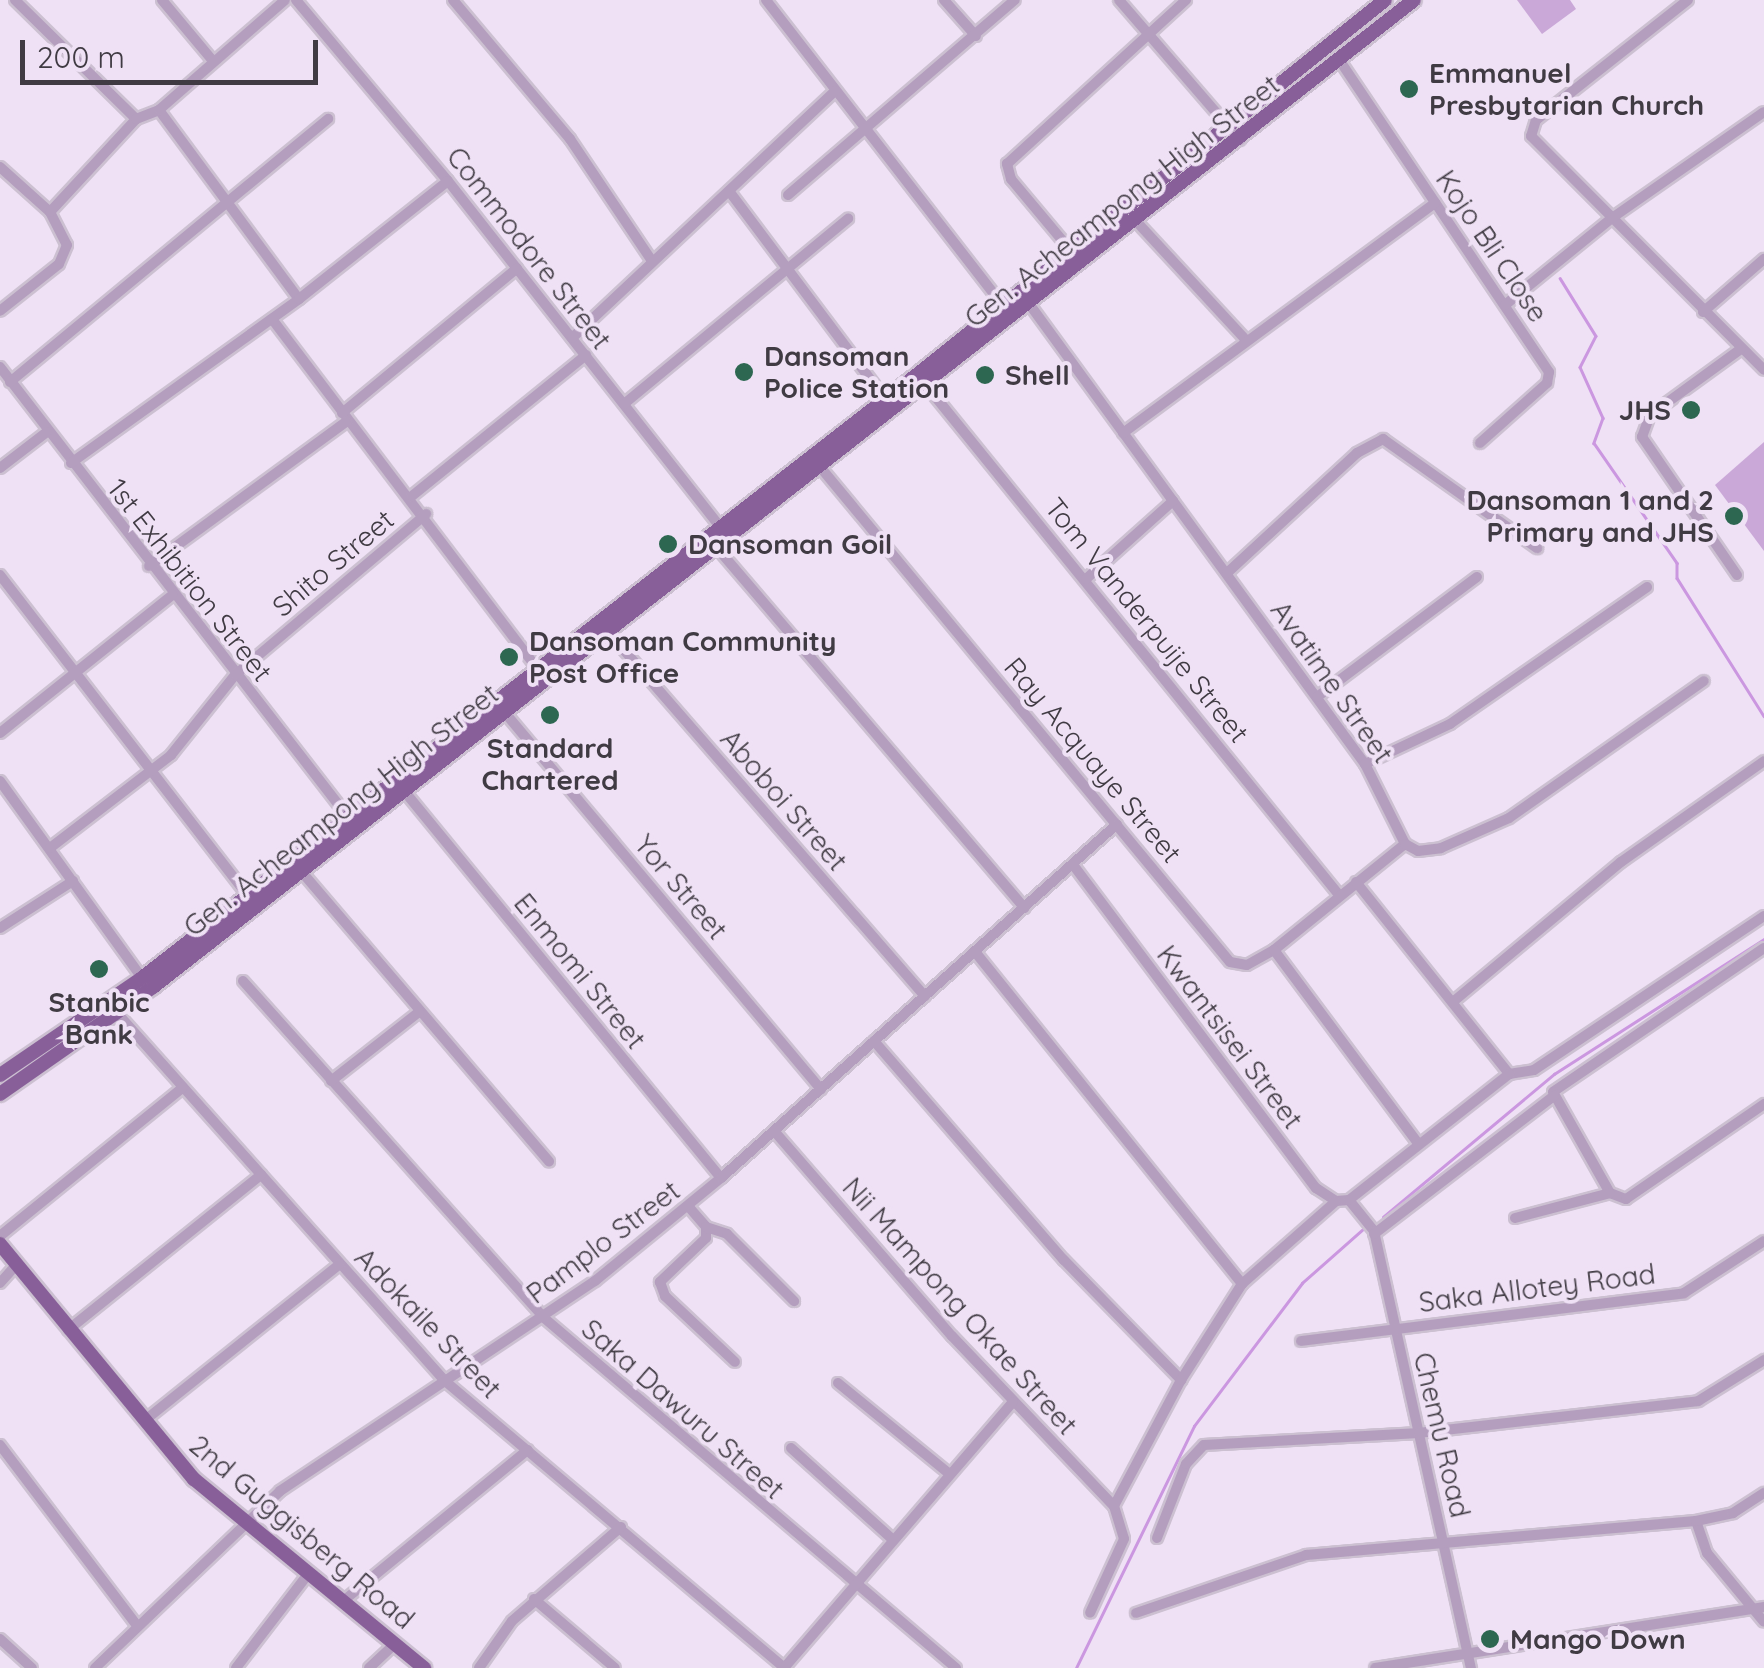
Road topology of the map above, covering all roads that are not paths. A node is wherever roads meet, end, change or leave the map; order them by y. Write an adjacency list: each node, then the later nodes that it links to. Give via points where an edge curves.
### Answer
1 (15, 0): 22 (street)
2 (162, 0): 16 (street)
3 (285, 0): 16 (street)
4 (296, 0): 27 (street, Commodore Street)
5 (766, 0): 18 (street)
6 (944, 0): 15 (street)
7 (1015, 0): 15 (street)
8 (1118, 0): 14 (street)
9 (1186, 0): 14 (street)
10 (1385, 0): 23 (main road, Gen. Acheampong High Street)
11 (1414, 0): 17 (main road, Gen. Acheampong High Street)
12 (1688, 0): 33 (street, via 1536,120 1531,136)
13 (457, 1): 38 (street, via 570,140)
14 (1146, 33): 23 (street); 36 (street, via 1007,164 1012,180)
15 (976, 36): 24 (street)
16 (213, 60): 19 (street)
17 (1340, 61): 25 (main road, Gen. Acheampong High Street); 31 (street, Kojo Bli Close)
18 (835, 91): 24 (street); 28 (street)
19 (159, 110): 22 (street); 30 (street)
20 (1764, 112): 33 (street)
21 (328, 119): 30 (street)
22 (136, 120): 32 (street)
23 (1230, 126): 25 (street); 36 (main road, Gen. Acheampong High Street)
24 (869, 132): 29 (street); 44 (street)
25 (1240, 140): 35 (main road, Gen. Acheampong High Street)
26 (0, 167): 32 (street)
27 (448, 180): 39 (street, Commodore Street); 41 (street)
28 (729, 191): 38 (street); 40 (street)
29 (788, 195)
30 (233, 202): 41 (street); 55 (street)
31 (1434, 203): 43 (street, Kojo Bli Close); 49 (street)
32 (50, 212): 45 (street, via 67,236 64,257)
33 (1612, 218): 43 (street); 46 (street)
34 (848, 219): 40 (street)
35 (1136, 220): 42 (main road, Gen. Acheampong High Street); 49 (street)
36 (1072, 252): 44 (main road, Gen. Acheampong High Street)
37 (1764, 259): 46 (street)
38 (652, 262): 48 (street)
39 (517, 268): 48 (street, Commodore Street); 58 (street)
40 (787, 269): 56 (street); 57 (street)
41 (300, 299): 47 (street)
42 (1030, 304): 54 (main road, Gen. Acheampong High Street); 60 (street, Avatime Street)
43 (1505, 305): 61 (street, Kojo Bli Close, via 1550,378)
44 (1004, 307): 54 (main road, Gen. Acheampong High Street)
45 (0, 312)
46 (1703, 312): 50 (street)
47 (272, 319): 58 (street); 62 (street)
48 (572, 338): 51 (street, Commodore Street)
49 (1246, 340): 60 (street)
50 (1741, 350): 53 (street); 74 (street, via 1650,414 1642,436)
51 (586, 355): 57 (street, Commodore Street); 65 (street)
52 (0, 367): 55 (street, 1st Exhibition Street)
53 (1764, 370)
54 (922, 380): 56 (main road, Gen. Acheampong High Street); 64 (main road, Gen. Acheampong High Street); 76 (street, Tom Vanderpuije Street)
55 (10, 382): 59 (street, 1st Exhibition Street)
56 (885, 399): 68 (main road, Gen. Acheampong High Street)
57 (624, 404): 68 (street, Commodore Street)
58 (344, 417): 65 (street); 71 (street)
59 (47, 432): 62 (street, 1st Exhibition Street); 63 (street)
60 (1123, 433): 66 (street, Avatime Street)
61 (1480, 442)
62 (71, 463): 71 (street, 1st Exhibition Street)
63 (0, 468)
64 (821, 468): 70 (main road, Gen. Acheampong High Street); 93 (street, Ray Acquaye Street)
65 (412, 496): 67 (street)
66 (1174, 502): 72 (street, Avatime Street); 76 (street)
67 (426, 514): 80 (street); 82 (street, Shito Street)
68 (721, 528): 80 (main road, Gen. Acheampong High Street)
69 (1537, 548): 72 (street, via 1383,439 1357,454)
70 (718, 549): 79 (main road, Gen. Acheampong High Street); 102 (street)
71 (149, 566): 78 (street, 1st Exhibition Street)
72 (1227, 573): 84 (street, Avatime Street)
73 (0, 575): 81 (street)
74 (1736, 575)
75 (1478, 577): 84 (street)
76 (1086, 579): 101 (street, Tom Vanderpuije Street)
77 (1647, 587): 88 (street, via 1450,724)
78 (172, 595): 81 (street); 82 (street, 1st Exhibition Street)
79 (610, 634): 85 (main road, Gen. Acheampong High Street); 110 (street, Aboboi Street)
80 (538, 669): 92 (main road, Gen. Acheampong High Street)
81 (77, 675): 86 (street); 89 (street)
82 (236, 675): 89 (street, Shito Street); 92 (street, 1st Exhibition Street)
83 (1704, 681): 94 (street, via 1509,818 1441,848 1418,851)
84 (1317, 697): 88 (street, Avatime Street)
85 (506, 714): 91 (main road, Gen. Acheampong High Street); 119 (street, Yor Street)
86 (0, 733)
87 (1764, 760): 111 (street, via 1620,862)
88 (1365, 764): 94 (street, Avatime Street)
89 (150, 773): 95 (street, Shito Street); 100 (street)
90 (0, 780): 95 (street)
91 (405, 792): 97 (main road, Gen. Acheampong High Street); 127 (street, Enmomi Street)
92 (348, 817): 100 (main road, Gen. Acheampong High Street)
93 (1117, 824): 96 (street, Pamplo Street); 106 (street, Ray Acquaye Street, via 1230,962 1247,965)
94 (1405, 844): 99 (street)
95 (50, 848): 98 (street)
96 (1074, 866): 102 (street, Pamplo Street); 129 (street, Kwantsisei Street, via 1316,1188)
97 (302, 871): 112 (street); 113 (main road, Gen. Acheampong High Street)
98 (74, 880): 104 (street); 108 (street)
99 (1356, 882): 101 (street, Ray Acquaye Street); 111 (street)
100 (246, 895): 108 (main road, Gen. Acheampong High Street)
101 (1339, 895): 106 (street, Ray Acquaye Street)
102 (1026, 908): 107 (street, Pamplo Street)
103 (1764, 916): 115 (street, via 1534,1070)
104 (0, 928)
105 (1764, 948): 121 (street, via 1564,1078)
106 (1274, 950): 124 (street)
107 (976, 953): 110 (street, Pamplo Street); 141 (street)
108 (142, 978): 116 (main road, Gen. Acheampong High Street)
109 (243, 980): 117 (street, Saka Dawuru Street)
110 (925, 996): 114 (street, Pamplo Street)
111 (1454, 1001): 115 (street)
112 (418, 1012): 117 (street); 125 (street)
113 (118, 1014): 118 (street, Adokaile Street); 120 (main road, Gen. Acheampong High Street)
114 (874, 1041): 119 (street, Pamplo Street); 149 (street, via 1064,1260)
115 (1509, 1074): 124 (street)
116 (0, 1075)
117 (331, 1080): 143 (street, Saka Dawuru Street)
118 (182, 1088): 126 (street, Adokaile Street); 135 (street)
119 (821, 1089): 123 (street, Pamplo Street)
120 (0, 1094)
121 (1554, 1096): 128 (street); 134 (street)
122 (1764, 1104): 128 (street, via 1634,1196)
123 (775, 1132): 127 (street, Pamplo Street); 152 (street, Nii Mampong Okae Street)
124 (1418, 1143): 129 (street)
125 (549, 1161)
126 (261, 1175): 138 (street, Adokaile Street); 145 (street)
127 (722, 1178): 130 (street, Pamplo Street)
128 (1608, 1190): 132 (street)
129 (1343, 1201): 131 (street, Kwantsisei Street); 141 (street)
130 (688, 1206): 133 (street); 143 (street, Pamplo Street)
131 (1362, 1215): 134 (street, Chemu Road)
132 (1515, 1218)
133 (706, 1227): 142 (street, via 727,1234); 148 (street, via 706,1238 660,1282 666,1296)
134 (1374, 1232): 144 (street, Chemu Road)
135 (0, 1236)
136 (1764, 1242): 144 (street, Saka Allotey Road, via 1684,1293)
137 (0, 1244): 139 (main road, 2nd Guggisberg Road)
138 (340, 1264): 150 (street, Adokaile Street); 153 (street)
139 (16, 1265): 140 (street); 145 (main road, 2nd Guggisberg Road)
140 (0, 1283)
141 (1242, 1284): 149 (street)
142 (794, 1301)
143 (542, 1317): 150 (street, Pamplo Street); 168 (street, Saka Dawuru Street)
144 (1395, 1326): 146 (street, Saka Allotey Road); 154 (street, Chemu Road)
145 (68, 1330): 153 (main road, 2nd Guggisberg Road)
146 (1301, 1341)
147 (1764, 1360): 154 (street, via 1698,1401)
148 (734, 1362)
149 (1181, 1380): 160 (street)
150 (444, 1381): 157 (street, Adokaile Street); 161 (street, Pamplo Street, via 280,1491)
151 (838, 1383): 158 (street)
152 (1013, 1402): 158 (street); 160 (street, Nii Mampong Okae Street)
153 (143, 1422): 161 (main road, 2nd Guggisberg Road)
154 (1419, 1433): 165 (street, via 1204,1445 1186,1464); 166 (street, Chemu Road)
155 (0, 1445): 175 (street)
156 (791, 1448): 164 (street)
157 (528, 1450): 163 (street, Adokaile Street); 170 (street)
158 (947, 1472): 164 (street)
159 (1764, 1493): 162 (street, via 1733,1514)
160 (1114, 1506): 172 (street, via 1124,1539)
161 (246, 1522): 167 (main road, 2nd Guggisberg Road); 175 (street, Pamplo Street)
162 (1696, 1522): 166 (street); 171 (street, via 1706,1553)
163 (621, 1527): 169 (street); 187 (street, Adokaile Street)
164 (891, 1538): 168 (street)
165 (1157, 1538)
166 (1443, 1541): 173 (street, via 1306,1555); 178 (street, Chemu Road)
167 (308, 1574): 170 (main road, 2nd Guggisberg Road); 182 (street)
168 (852, 1585): 187 (street); 188 (street, Saka Dawuru Street)
169 (534, 1600): 185 (street); 186 (street)
170 (342, 1602): 177 (main road, 2nd Guggisberg Road)
171 (1759, 1609): 174 (street); 178 (street)
172 (1090, 1613)
173 (1136, 1613)
174 (1764, 1622)
175 (138, 1627): 179 (street, Pamplo Street)
176 (0, 1639): 180 (street)
177 (395, 1644): 183 (street); 184 (main road, 2nd Guggisberg Road)
178 (1467, 1651): 189 (street); 190 (street, Chemu Road)
179 (99, 1664): 181 (street)
180 (32, 1668)
181 (114, 1668)
182 (236, 1668)
183 (369, 1668)
184 (424, 1668)
185 (479, 1668)
186 (615, 1668)
187 (785, 1668)
188 (956, 1668)
189 (1375, 1668)
190 (1470, 1668)

